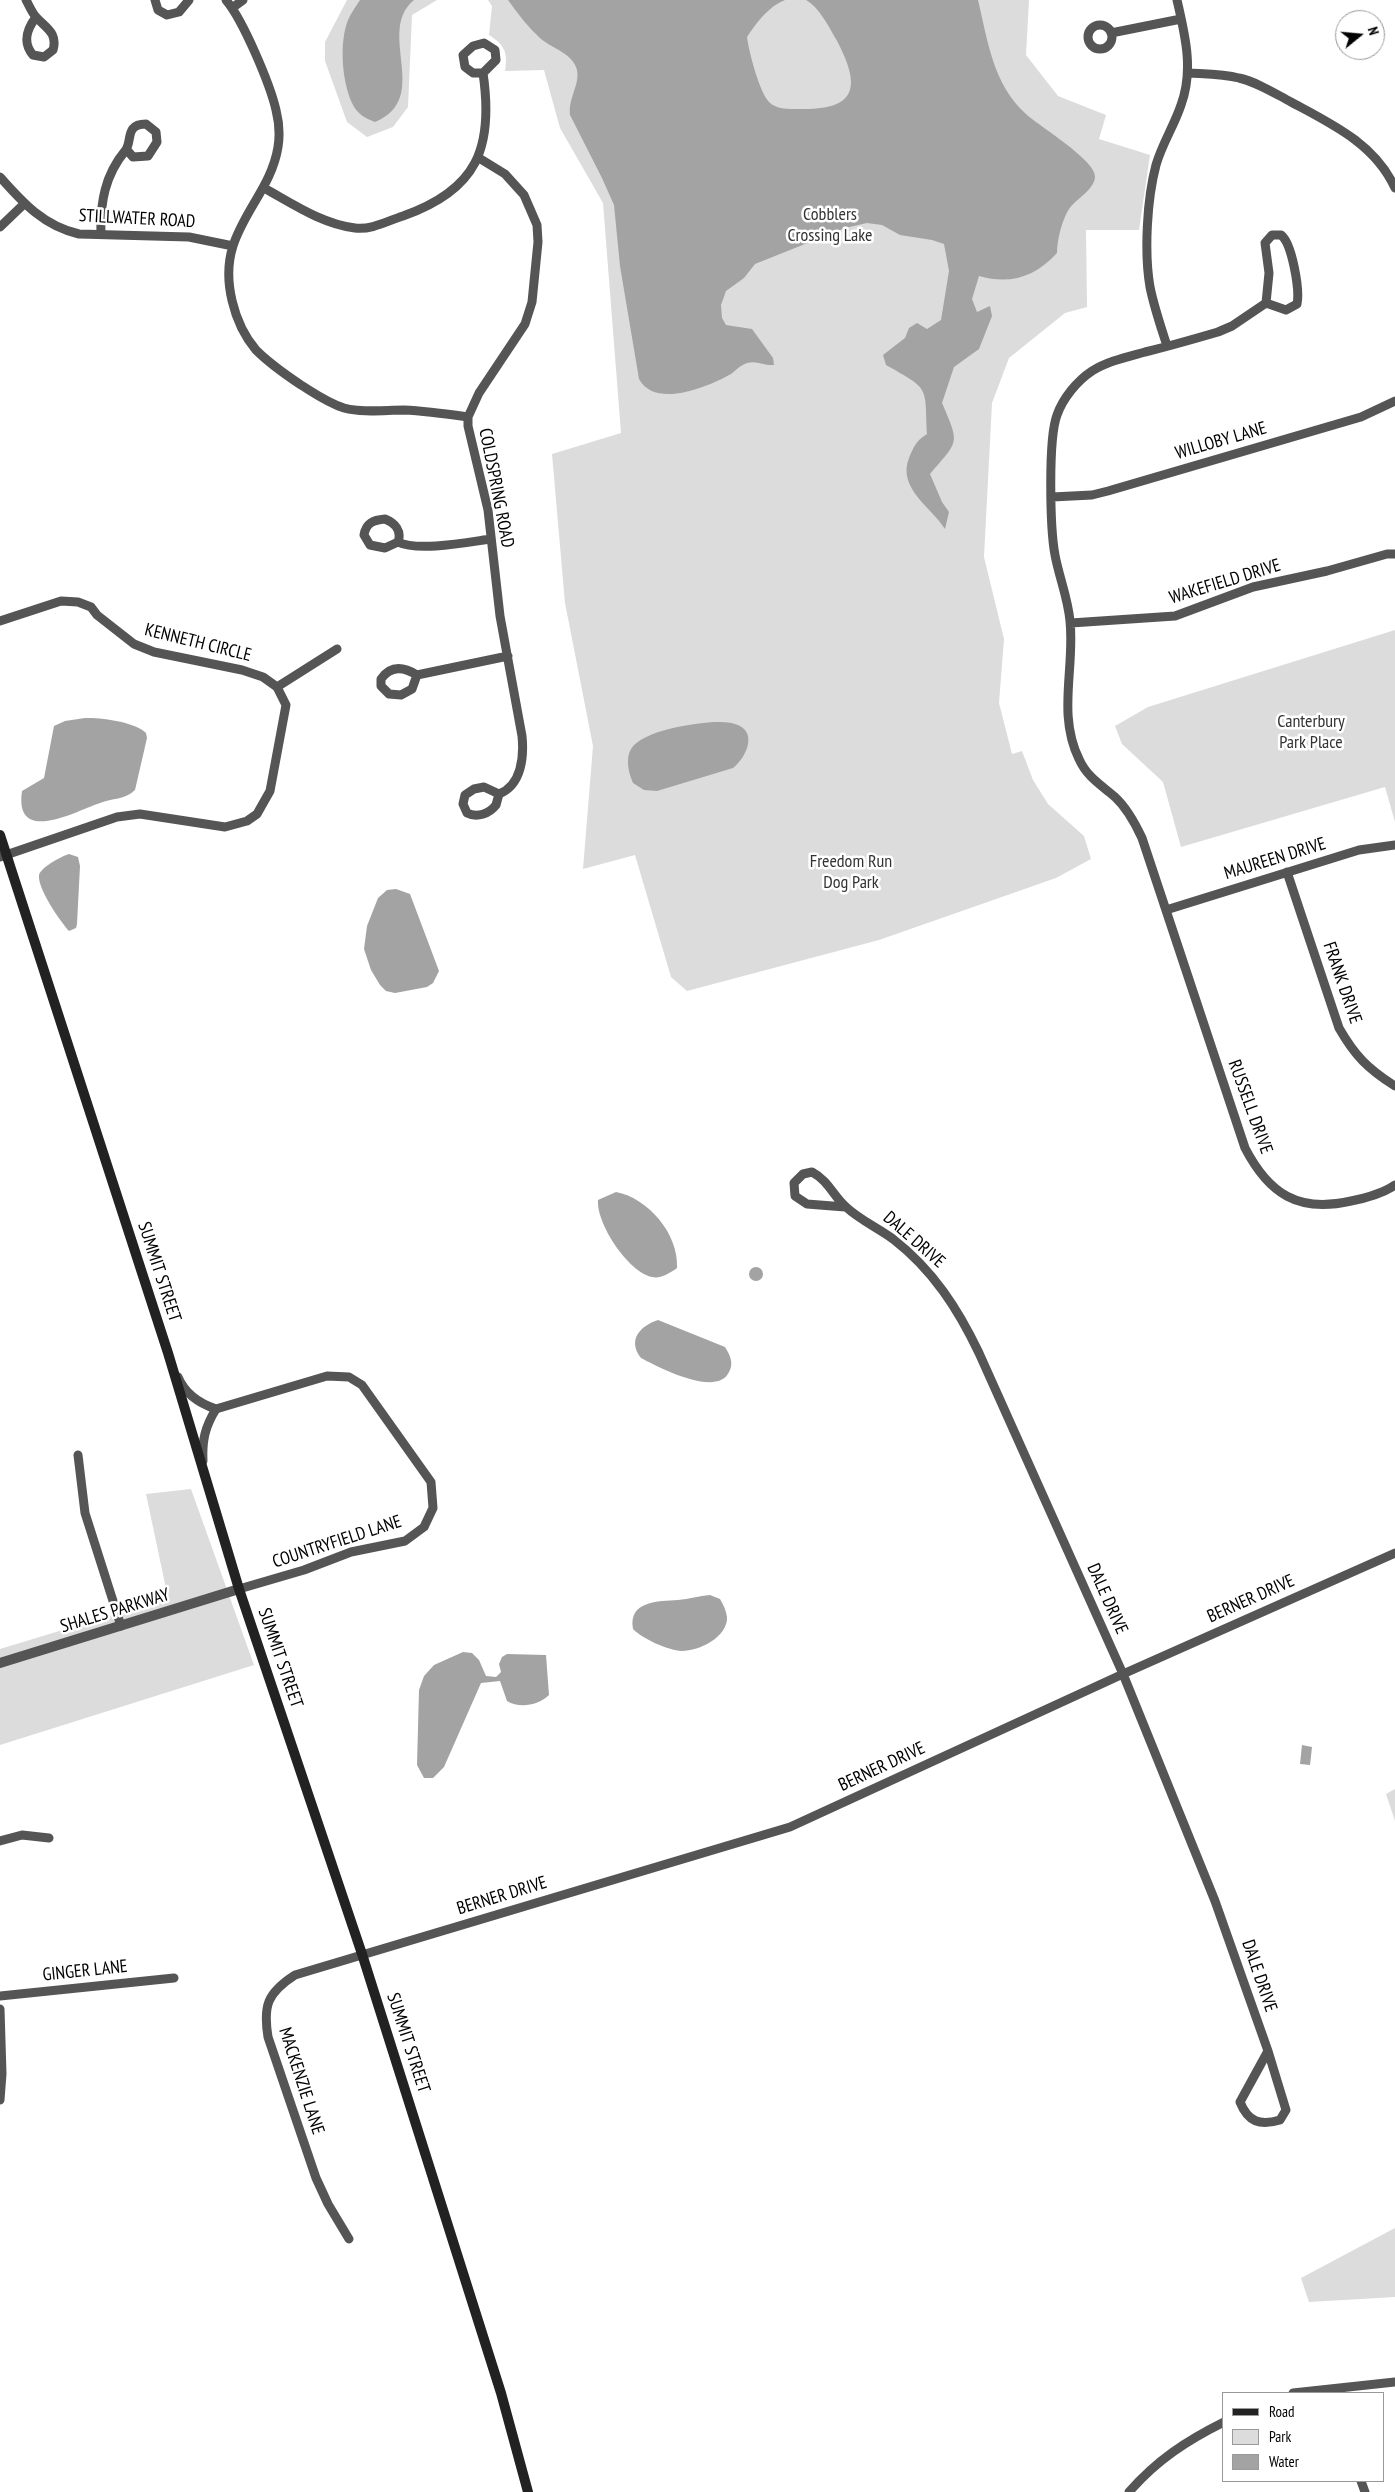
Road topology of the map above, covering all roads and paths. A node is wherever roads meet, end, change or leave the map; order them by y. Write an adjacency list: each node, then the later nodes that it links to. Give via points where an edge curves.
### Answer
1 (26, 0): 8 (street)
2 (155, 0): 3 (street, via 158,10 167,15 180,12)
3 (189, 0)
4 (226, 0): 7 (street)
5 (243, 0): 7 (street)
6 (1177, 0): 9 (street)
7 (232, 8): 16 (street, via 266,83 279,122 275,160)
8 (36, 17)
9 (1181, 19): 10 (street); 12 (street)
10 (1111, 33)
11 (483, 73): 14 (street, via 487,120)
12 (1189, 73): 17 (street, via 1238,78 1256,84 1329,122 1361,143 1386,170); 23 (street, via 1182,104 1160,151 1149,214 1150,286)
13 (127, 150): 20 (street, via 116,162 103,192)
14 (479, 158): 16 (street, via 456,186 432,204 363,228 326,221); 25 (street, COLDSPRING ROAD, via 505,174 524,195 536,225 538,242 532,302 525,324 479,393)
15 (0, 177): 18 (street, STILLWATER ROAD)
16 (264, 188): 21 (street)
17 (1395, 188)
18 (24, 204): 19 (street); 20 (street, STILLWATER ROAD, via 63,230)
19 (0, 226)
20 (101, 234): 21 (street, STILLWATER ROAD, via 189,237)
21 (233, 246): 25 (street, via 230,286 238,320 257,350 282,371 319,396 354,410 421,411)
22 (1266, 303): 22 (street, via 1269,273 1265,242 1272,235 1281,235 1289,243 1298,299 1286,310); 23 (street, RUSSELL DRIVE, via 1232,326)
23 (1167, 346): 26 (street, RUSSELL DRIVE, via 1092,371 1070,392 1054,425)
24 (1395, 401): 26 (street, WILLOBY LANE, via 1361,417 1108,491)
25 (468, 417): 27 (street, COLDSPRING ROAD)
26 (1052, 497): 32 (street, RUSSELL DRIVE, via 1055,554)
27 (491, 539): 28 (street, via 426,546 408,546); 34 (street, COLDSPRING ROAD)
28 (398, 542)
29 (1395, 545): 30 (street, WAKEFIELD DRIVE)
30 (1391, 554): 32 (street, WAKEFIELD DRIVE, via 1253,587 1175,616)
31 (0, 621): 36 (street, KENNETH CIRCLE, via 61,601 78,602 91,607 134,644 154,652 242,670 263,677)
32 (1071, 623): 42 (street, RUSSELL DRIVE, via 1066,704 1073,744 1087,773 1123,806 1138,828)
33 (336, 649): 36 (street)
34 (508, 656): 35 (street); 37 (street, COLDSPRING ROAD, via 524,752 516,778)
35 (417, 675)
36 (277, 687): 40 (street, via 286,705 270,791 257,814 247,821 224,827 140,814 117,817)
37 (499, 794)
38 (0, 835): 40 (main road, SUMMIT STREET)
39 (1395, 845): 41 (street, MAUREEN DRIVE, via 1359,850)
40 (3, 856): 46 (main road, SUMMIT STREET)
41 (1288, 872): 42 (street, MAUREEN DRIVE); 43 (street, FRANK DRIVE, via 1339,1028 1352,1051 1370,1070)
42 (1166, 910): 44 (street, RUSSELL DRIVE, via 1245,1148 1254,1166 1271,1186 1298,1202 1338,1204)
43 (1395, 1086)
44 (1395, 1186)
45 (845, 1207): 45 (street, DALE DRIVE, via 807,1204 795,1196 794,1183 803,1174 812,1172 823,1178); 54 (street, DALE DRIVE, via 894,1240 930,1274 961,1316)
46 (168, 1353): 47 (street, via 180,1382 189,1394 200,1404); 49 (main road, SUMMIT STREET)
47 (216, 1409): 49 (street, via 206,1424 202,1442); 51 (street, COUNTRYFIELD LANE, via 327,1376 350,1378 362,1385 432,1482 433,1508 424,1527 406,1541 351,1552)
48 (78, 1456): 52 (street, via 85,1514)
49 (203, 1469): 51 (main road, SUMMIT STREET)
50 (1395, 1553): 54 (street, BERNER DRIVE)
51 (239, 1589): 52 (street, SHALES PARKWAY); 57 (main road, SUMMIT STREET)
52 (121, 1626): 53 (street, SHALES PARKWAY)
53 (0, 1664)
54 (1123, 1674): 57 (street, BERNER DRIVE, via 790,1828); 61 (street, DALE DRIVE, via 1215,1900)
55 (48, 1838): 56 (street, via 22,1835)
56 (0, 1841)
57 (362, 1954): 63 (street, MACKENZIE LANE, via 295,1975 278,1985 265,2015 268,2038 316,2178); 68 (main road, SUMMIT STREET, via 502,2393)
58 (174, 1978): 59 (street, GINGER LANE)
59 (0, 1996)
60 (0, 2009): 62 (street)
61 (1268, 2051): 61 (street, DALE DRIVE, via 1286,2110 1280,2120 1267,2124 1256,2122 1244,2113 1240,2102)
62 (0, 2100)
63 (349, 2239)
64 (1395, 2382): 65 (street)
65 (1340, 2390): 66 (street)
66 (1309, 2392)
67 (1222, 2423): 69 (street, via 1151,2467)
68 (528, 2492)
69 (1129, 2492)

